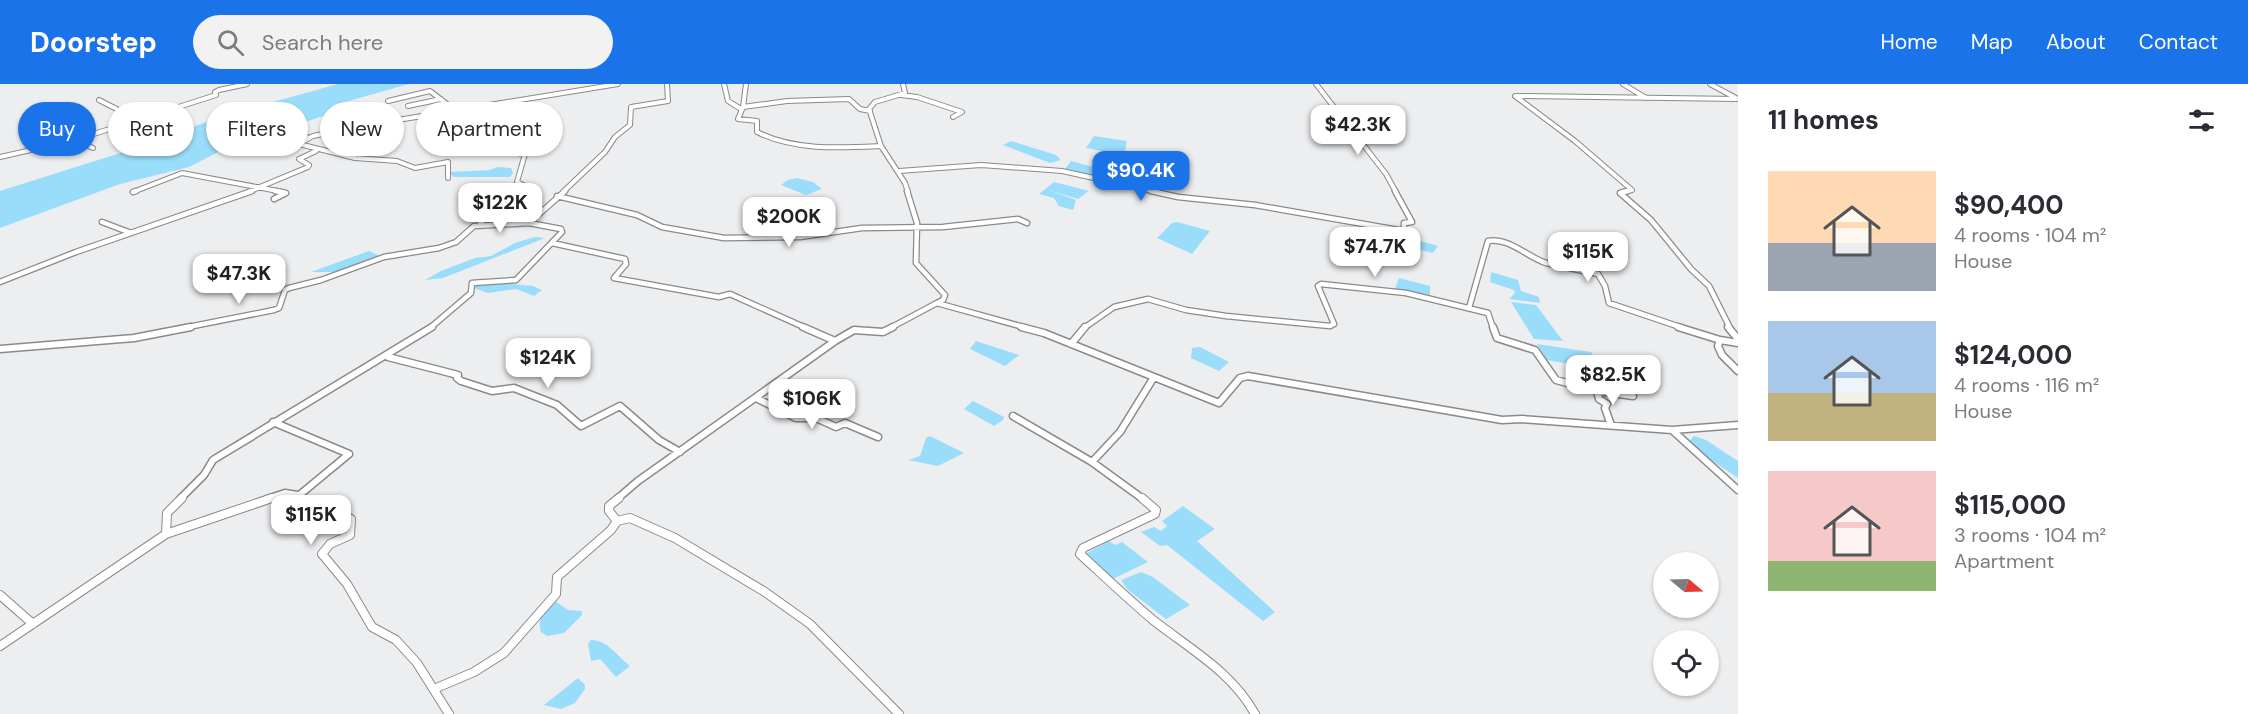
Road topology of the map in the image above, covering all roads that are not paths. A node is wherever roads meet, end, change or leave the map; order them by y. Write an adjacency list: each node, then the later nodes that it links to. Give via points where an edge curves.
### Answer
1 (247, 84): 19 (street, via 219,90 216,95)
2 (615, 84): 17 (street)
3 (667, 84): 39 (street, via 668,101 631,107 630,125)
4 (724, 84): 24 (street, via 728,101)
5 (746, 84): 24 (street)
6 (903, 84): 12 (street, via 905,93)
7 (1316, 84): 35 (street, via 1386,174 1412,222 1404,223 1404,231 1256,205 1178,197 1062,171 981,165)
8 (1623, 84): 14 (street)
9 (1710, 84): 11 (street)
10 (1736, 91): 11 (street)
11 (1727, 92): 15 (street)
12 (897, 95): 25 (street, via 874,103); 26 (street, via 962,112)
13 (441, 99): 18 (street, via 430,91); 20 (street); 23 (street)
14 (1647, 99): 15 (street); 53 (street, via 1515,96 1541,112 1632,190 1620,193 1651,220 1709,286 1724,321)
15 (1737, 99)
16 (99, 100): 22 (street)
17 (515, 100): 21 (street)
18 (388, 101)
19 (194, 102)
20 (445, 102)
21 (504, 102)
22 (108, 105)
23 (408, 106)
24 (742, 108): 25 (street, via 849,99); 30 (street, via 738,119 757,122 757,132 772,139 810,145)
25 (870, 111): 30 (street)
26 (953, 117)
27 (416, 118): 28 (street)
28 (313, 136): 29 (street); 31 (street, via 299,144)
29 (308, 137)
30 (881, 146): 35 (street)
31 (317, 151): 36 (street, via 397,161 415,168 448,162); 37 (street, via 299,159 308,167)
32 (18, 153): 34 (street)
33 (524, 156): 44 (street, via 517,182 522,185)
34 (0, 157)
35 (899, 171): 45 (street)
36 (448, 178)
37 (261, 188): 38 (street, via 182,173); 40 (street, via 286,193); 46 (street)
38 (132, 192)
39 (557, 196): 42 (street); 45 (street, via 637,215 662,227 724,238 800,237 862,228)
40 (274, 199)
41 (102, 222): 46 (street)
42 (530, 223): 44 (street); 47 (street, via 561,229)
43 (1027, 223): 45 (street, via 1018,219)
44 (479, 224): 55 (street, via 467,229 456,242 439,248 384,257 287,289 279,308 274,310 134,338)
45 (918, 227): 49 (street, via 916,263 945,294 944,300)
46 (131, 234): 48 (street, via 53,259)
47 (552, 243): 52 (street, via 625,259 627,264 614,275 619,279 719,297 730,294); 56 (street, via 512,281 472,283 471,293 451,312)
48 (0, 282)
49 (937, 303): 52 (street, via 883,332 854,330); 54 (street)
50 (1469, 308): 51 (street, via 1488,241 1492,240 1514,246 1544,262 1599,274 1609,303 1614,306); 54 (street, via 1406,293 1321,284 1318,286 1334,324 1330,326 1246,320 1148,299 1122,304 1096,317); 59 (street, via 1488,313 1497,338 1535,350 1556,380)
51 (1720, 340): 53 (street); 57 (street, via 1722,355)
52 (835, 341): 61 (street)
53 (1738, 341)
54 (1071, 344): 58 (street)
55 (0, 349)
56 (388, 357): 63 (street); 68 (street, via 458,375 461,381 492,391 514,388 556,405 581,426 620,406 659,440)
57 (1738, 371)
58 (1154, 377): 64 (street, via 1219,404 1240,378 1248,376 1503,420); 69 (street, via 1125,425)
59 (1597, 391): 60 (street); 64 (street, via 1606,404)
60 (1632, 396)
61 (758, 399): 67 (street, via 796,417 816,418 836,427 850,424); 68 (street)
62 (1013, 416): 69 (street)
63 (273, 423): 71 (street, via 349,454); 73 (street, via 213,460 204,475 167,513)
64 (1611, 425): 66 (street)
65 (1738, 425): 66 (street)
66 (1672, 430): 70 (street)
67 (878, 437)
68 (680, 452): 72 (street, via 609,506)
69 (1092, 462): 80 (street, via 1156,510 1155,514 1083,548 1080,554 1231,683)
70 (1738, 490)
71 (297, 495): 73 (street, via 270,497); 77 (street, via 351,519 350,535 331,543 322,554 347,584 372,627 395,637)
72 (617, 521): 77 (street, via 598,544 557,577 556,594 504,653 474,672); 79 (street, via 630,519 675,538 765,592 810,624)
73 (166, 534): 75 (street)
74 (0, 595): 75 (street)
75 (33, 624): 76 (street)
76 (0, 646)
77 (434, 689): 78 (street)
78 (449, 714)
79 (899, 714)
80 (1255, 714)

